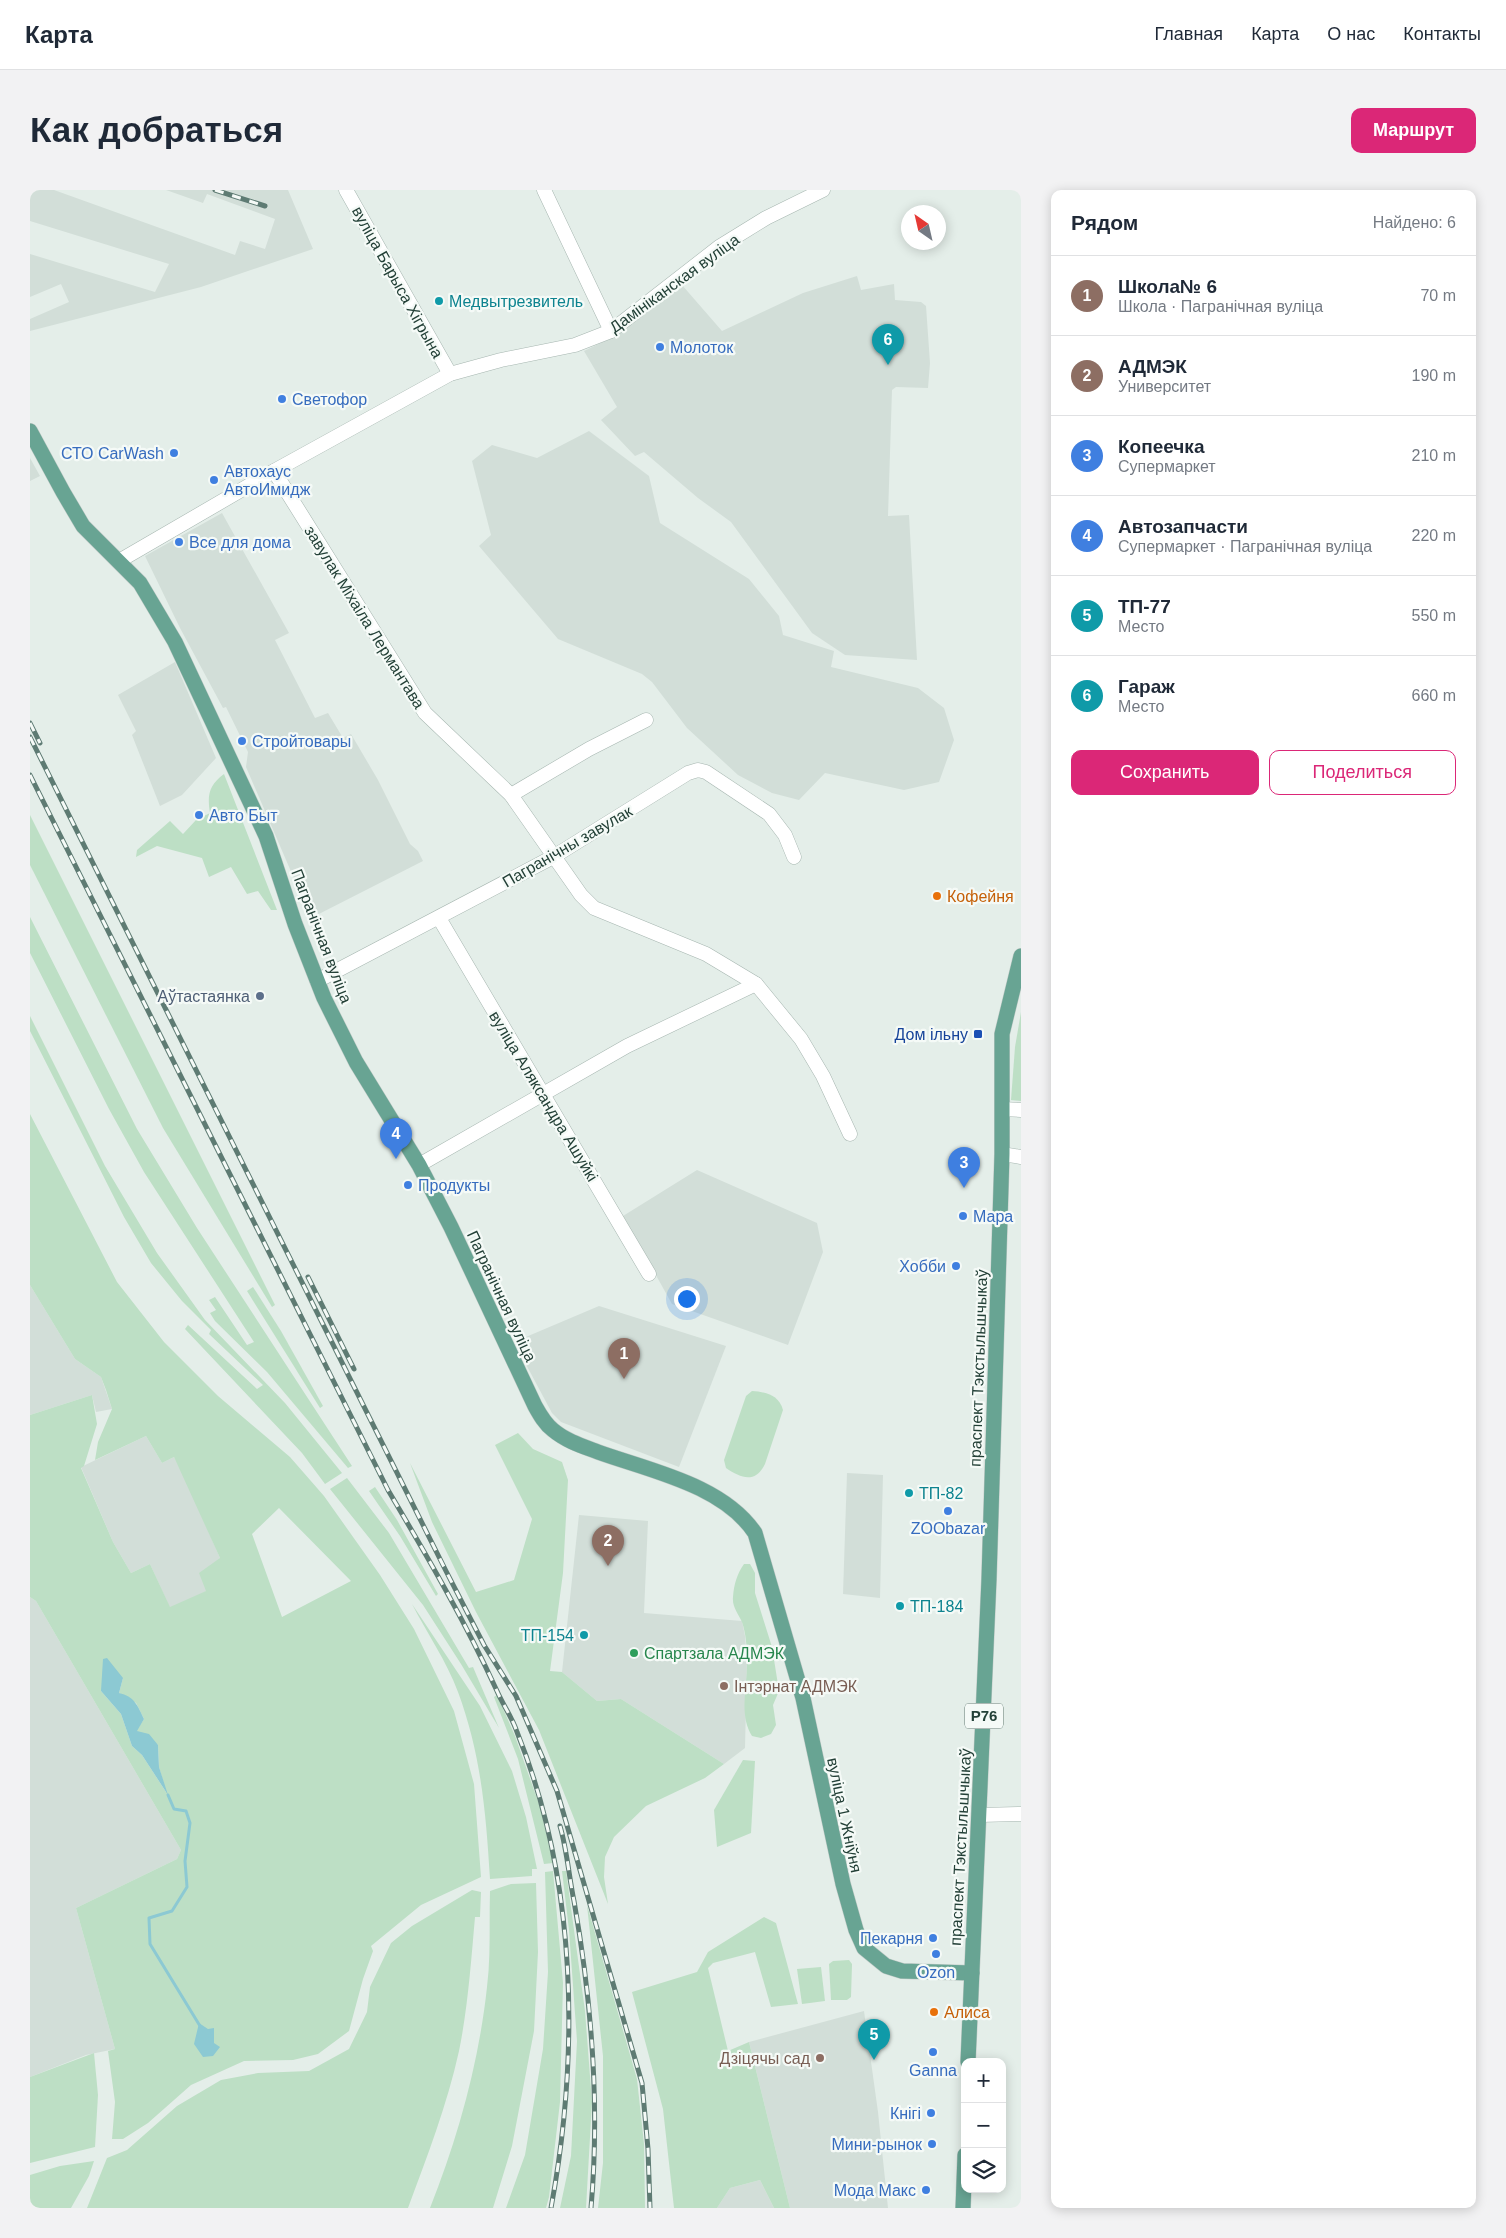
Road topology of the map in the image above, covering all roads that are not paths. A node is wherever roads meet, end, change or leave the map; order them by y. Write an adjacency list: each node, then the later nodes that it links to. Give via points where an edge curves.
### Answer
1 (346, 190): 6 (street, вуліца Барыса Хігрына)
2 (544, 190): 5 (street)
3 (823, 190): 4 (street, Дамініканская вуліца)
4 (794, 197): 5 (street, Дамініканская вуліца, via 719,247)
5 (611, 331): 6 (street, Дамініканская вуліца, via 575,345)
6 (450, 374): 8 (street, Дамініканская вуліца)
7 (30, 430): 9 (main road, Пагранічная вуліца, via 62,492 84,526)
8 (274, 471): 9 (street, Дамініканская вуліца); 11 (street, завулак Міхаіла Лермантава, via 425,712)
9 (120, 561): 16 (main road, Пагранічная вуліца, via 146,590 234,764 266,836)
10 (646, 720): 11 (street, via 589,749)
11 (511, 796): 12 (street, завулак Міхаіла Лермантава)
12 (553, 857): 13 (street, Пагранічны завулак, via 688,773 698,770 706,772 769,814 785,835); 14 (street, Пагранічны завулак); 17 (street, завулак Міхаіла Лермантава, via 572,885 594,908 706,954)
13 (794, 857)
14 (439, 918): 16 (street, Пагранічны завулак); 18 (street, вуліца Аляксандра Ашуйкі)
15 (1021, 956): 19 (main road, праспект Тэкстыльшчыкаў / Р76, via 1002,1034)
16 (317, 981): 24 (main road, Пагранічная вуліца, via 356,1062)
17 (756, 984): 18 (street, via 627,1046); 21 (street, завулак Міхаіла Лермантава, via 801,1039 823,1076)
18 (543, 1095): 24 (street); 25 (street, вуліца Аляксандра Ашуйкі)
19 (1002, 1109): 20 (street); 22 (main road, праспект Тэкстыльшчыкаў / Р76)
20 (1021, 1110)
21 (850, 1134)
22 (1002, 1154): 23 (street); 27 (main road, праспект Тэкстыльшчыкаў / Р76)
23 (1021, 1157)
24 (419, 1165): 26 (main road, Пагранічная вуліца, via 545,1422 568,1440 719,1498 740,1514 755,1533)
25 (649, 1274)
26 (769, 1577): 29 (main road, вуліца 1 Жніўня, via 803,1698 843,1884 864,1948 886,1966 902,1971)
27 (980, 1814): 28 (street); 29 (main road, праспект Тэкстыльшчыкаў / Р76)
28 (1021, 1814)
29 (972, 1973): 30 (main road, праспект Тэкстыльшчыкаў / Р76)
30 (968, 2058)
31 (964, 2193): 32 (main road)
32 (963, 2208)

